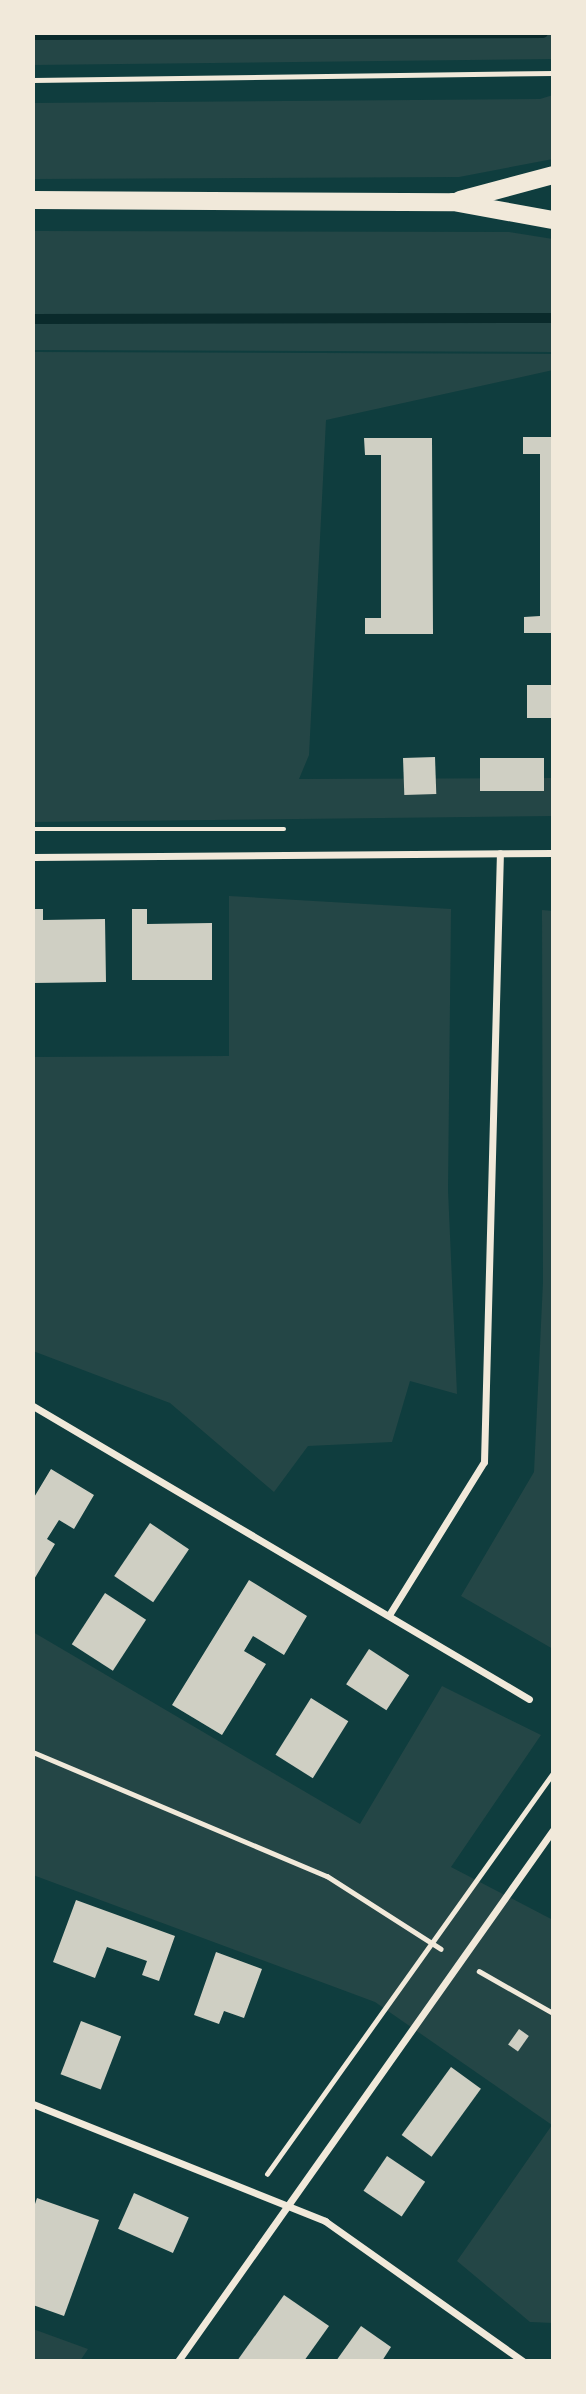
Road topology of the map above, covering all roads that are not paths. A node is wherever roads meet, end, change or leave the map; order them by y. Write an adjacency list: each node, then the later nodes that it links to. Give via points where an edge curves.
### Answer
1 (553, 175): 3 (main road)
2 (33, 200): 3 (main road)
3 (453, 202): 4 (main road)
4 (553, 220)
5 (500, 853): 6 (street); 7 (street); 9 (street, via 484,1462)
6 (553, 853)
7 (33, 857)
8 (33, 1406): 9 (street)
9 (389, 1615): 10 (street)
10 (528, 1699)
11 (553, 1830): 13 (street)
12 (33, 2104): 13 (street)
13 (291, 2206): 14 (street); 15 (street, via 325,2221)
14 (178, 2361)
15 (523, 2361)

